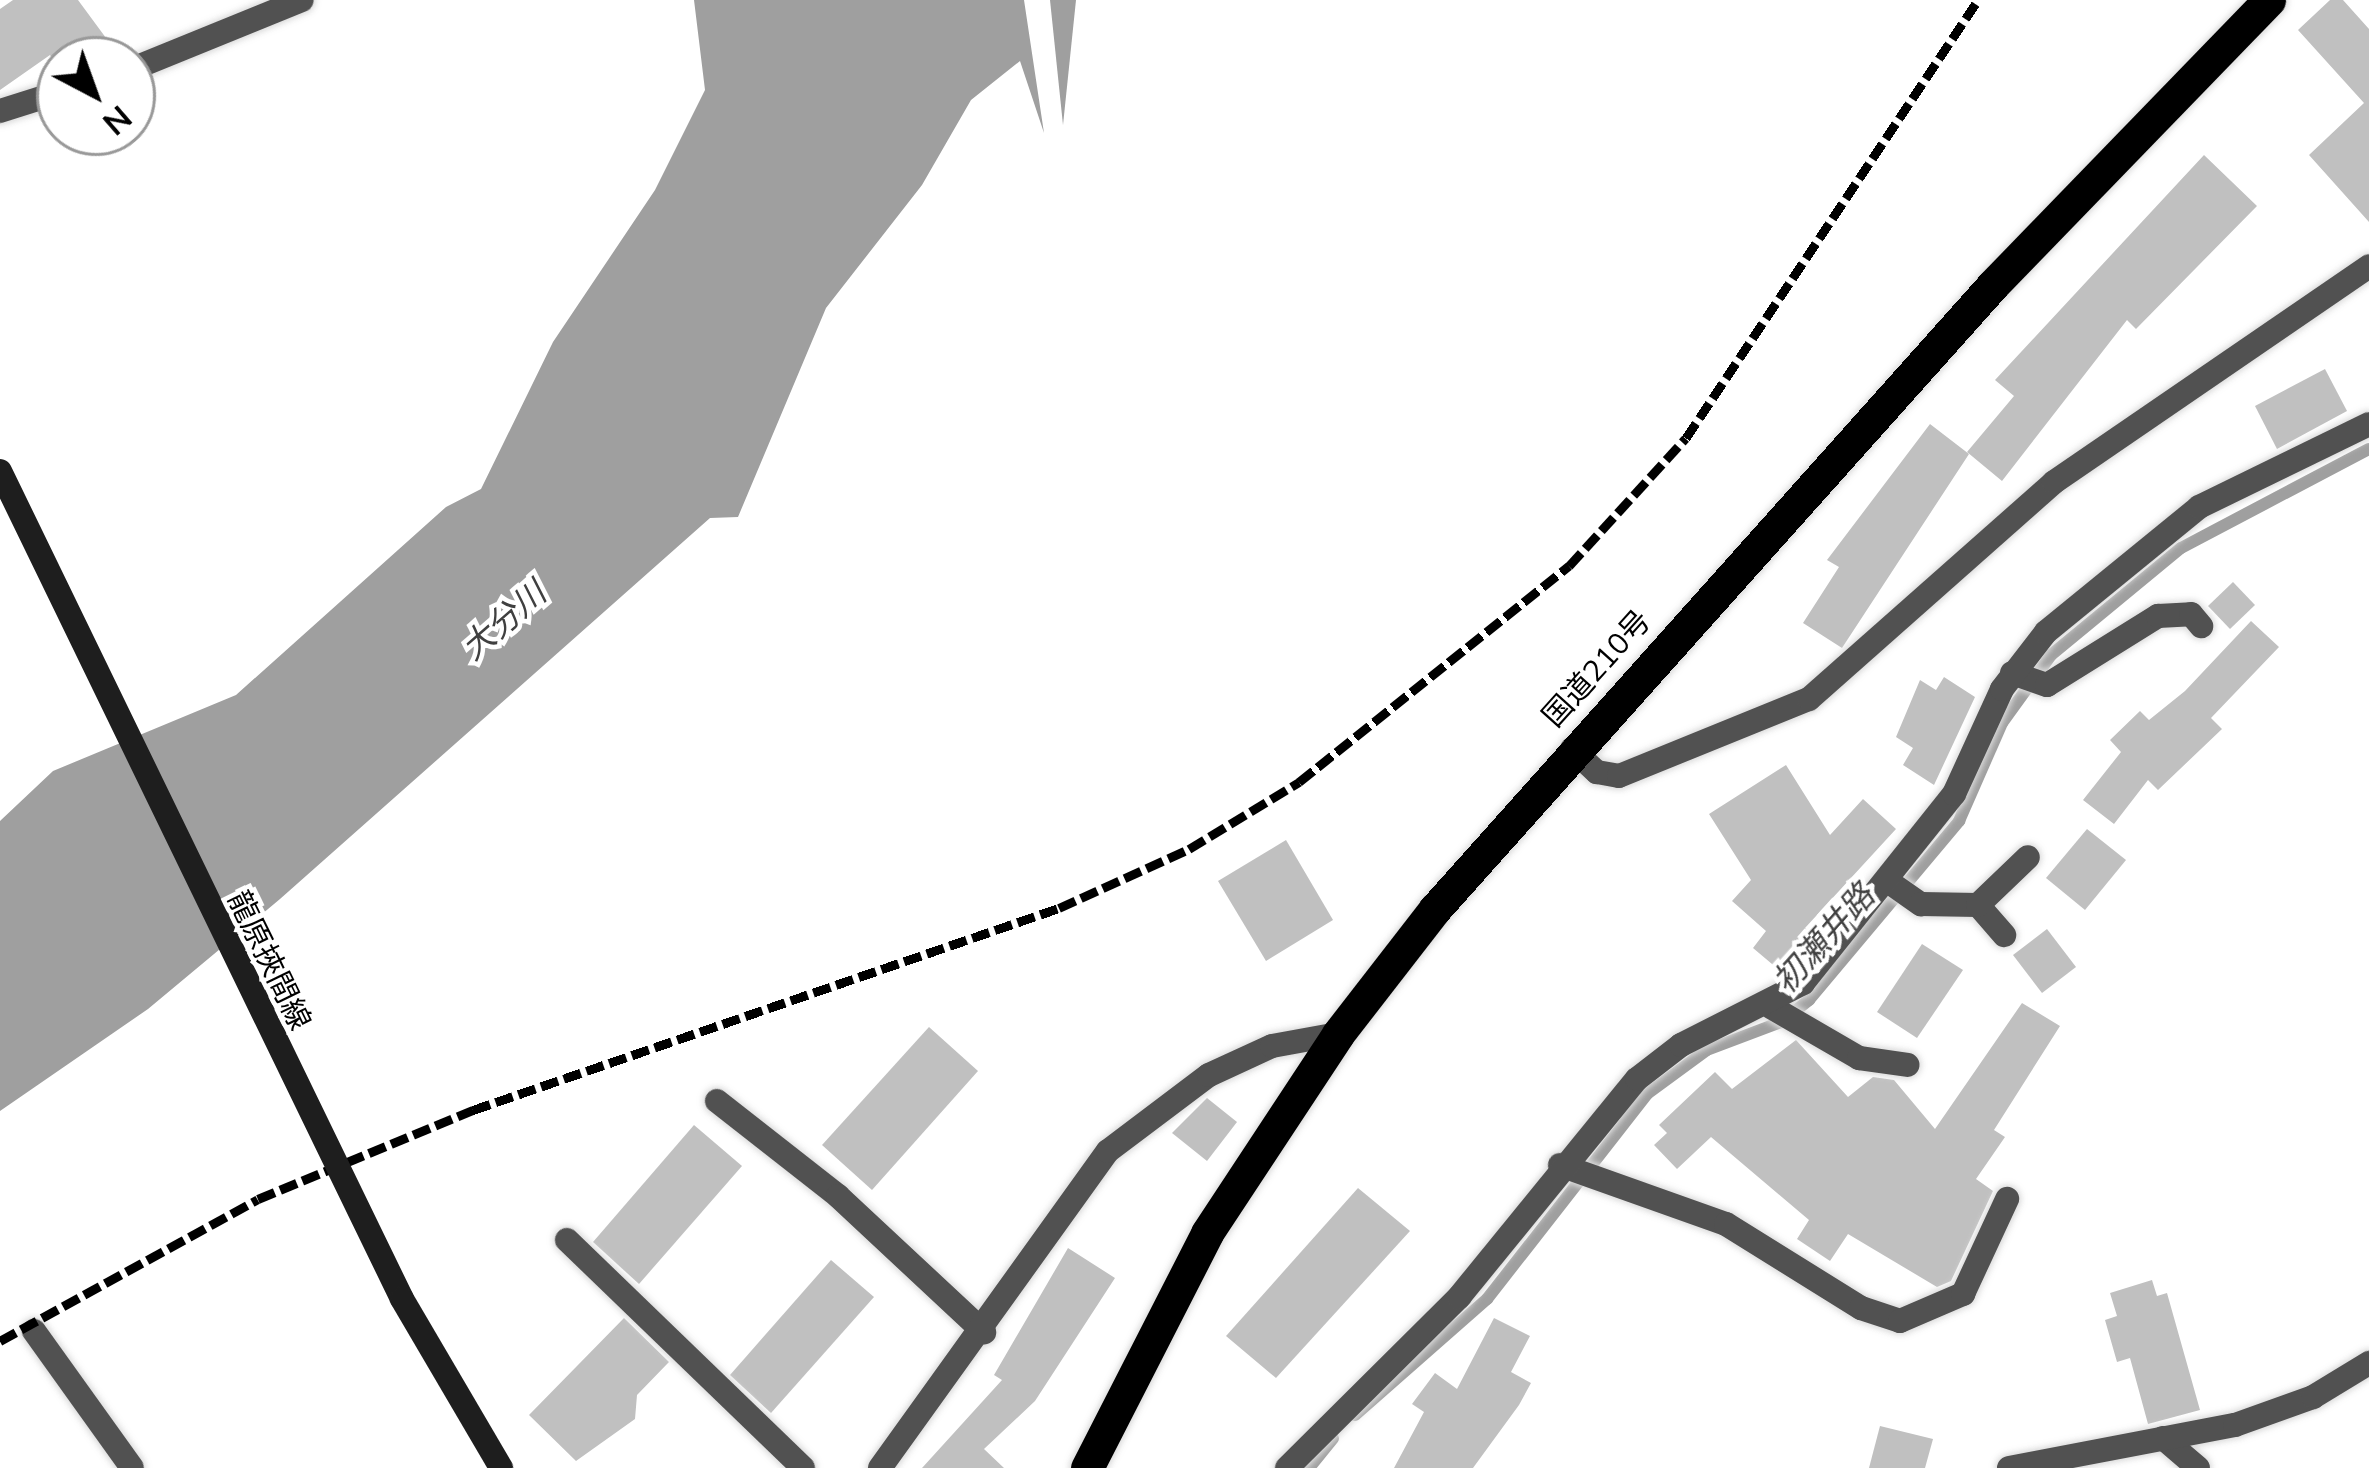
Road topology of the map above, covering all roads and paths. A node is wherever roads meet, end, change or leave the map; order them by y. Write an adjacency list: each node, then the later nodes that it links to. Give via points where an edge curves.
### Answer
1 (302, 0): 3 (street)
2 (2270, 0): 11 (highway, 国道210号, via 1991,286)
3 (156, 59)
4 (36, 100): 5 (street)
5 (0, 111)
6 (2369, 266): 11 (street, via 2054,482 1809,699 1619,776 1597,772)
7 (2369, 424): 10 (street, via 2182,517 2080,601)
8 (0, 471): 28 (main road, 龍原挾間線, bridge, via 402,1299)
9 (2201, 626): 10 (street, via 2191,614 2158,616 2047,685)
10 (2012, 674): 13 (street, via 1967,772)
11 (1572, 749): 17 (highway, 国道210号)
12 (2028, 857): 14 (street)
13 (1889, 883): 14 (street, via 1921,904); 16 (street)
14 (1978, 905): 15 (street)
15 (2004, 935)
16 (1772, 1006): 18 (street, via 1859,1058); 20 (street, via 1667,1054)
17 (1338, 1034): 24 (street, via 1256,1052 1156,1109 1093,1167); 31 (highway, 国道210号, via 1207,1233)
18 (1908, 1065)
19 (717, 1101): 24 (street)
20 (1560, 1165): 21 (street, via 1726,1224 1861,1308 1900,1321 1963,1294 1985,1262); 32 (street, via 1459,1297)
21 (2007, 1199)
22 (567, 1240): 29 (street)
23 (34, 1331): 27 (street)
24 (984, 1332): 30 (street)
25 (2369, 1363): 26 (street, via 2261,1417)
26 (2163, 1438): 33 (street); 34 (street)
27 (132, 1468)
28 (501, 1468)
29 (803, 1468)
30 (880, 1468)
31 (1087, 1468)
32 (1287, 1468)
33 (2008, 1468)
34 (2198, 1468)

